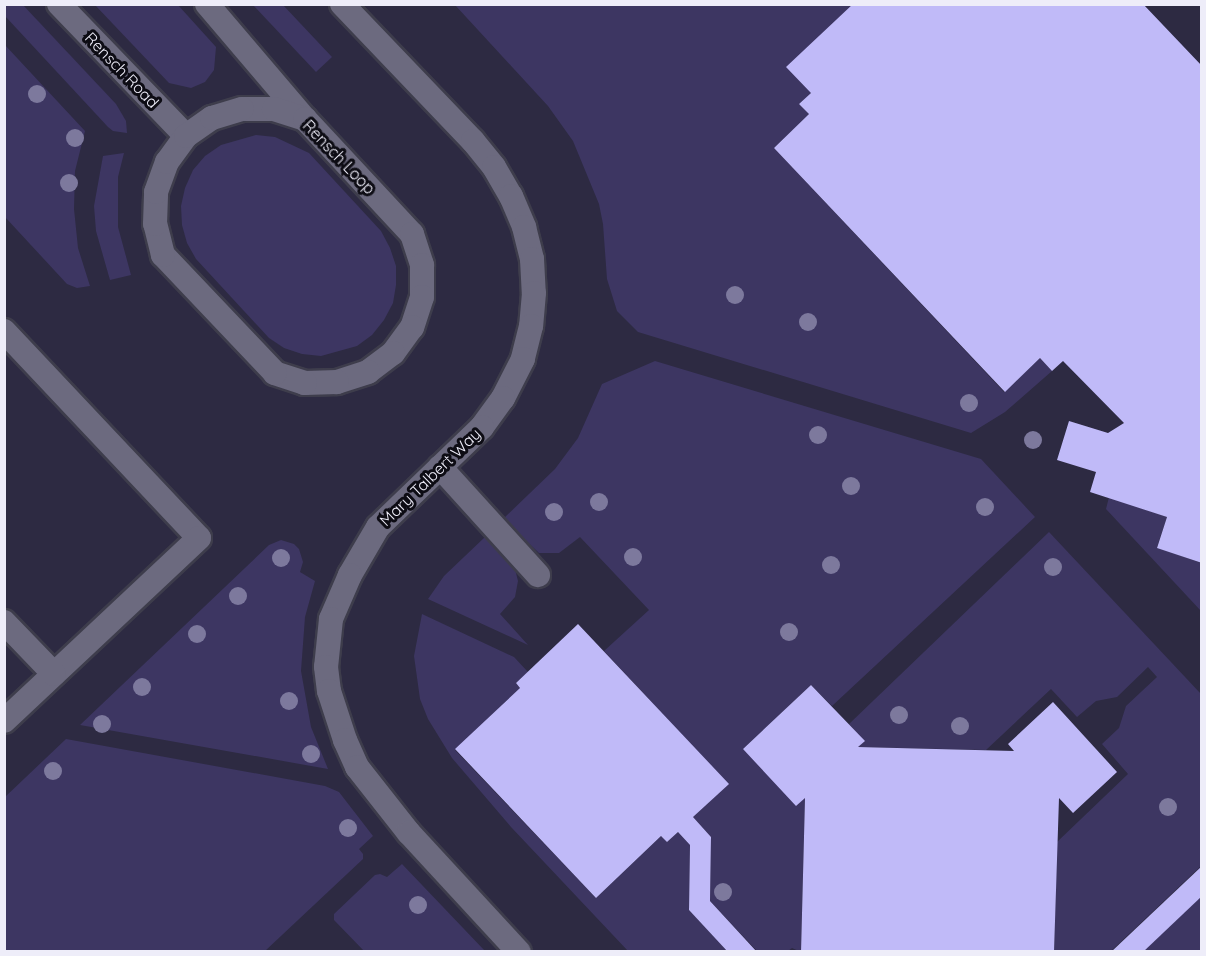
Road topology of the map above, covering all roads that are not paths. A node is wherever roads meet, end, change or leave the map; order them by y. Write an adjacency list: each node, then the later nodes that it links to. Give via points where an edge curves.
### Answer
1 (58, 4): 5 (lane, Rensch Road)
2 (207, 4): 4 (lane)
3 (342, 4): 7 (lane, Mary Talbert Way, via 494,167 512,196 532,259 531,326 522,359 494,412)
4 (305, 119): 5 (lane, Rensch Loop, via 274,109 242,109 212,118); 5 (lane, Rensch Loop, via 412,234 422,265 422,297 412,327 393,353 368,372 338,382 305,383 275,373 163,255 155,224 156,192 167,162)
5 (186, 136)
6 (4, 331): 10 (lane, via 199,538)
7 (440, 467): 8 (lane); 12 (lane, Mary Talbert Way, via 378,527 350,575 331,619 327,643 329,691 357,767 409,833)
8 (538, 574)
9 (4, 622): 10 (lane)
10 (54, 674): 11 (lane)
11 (4, 721)
12 (519, 951)

